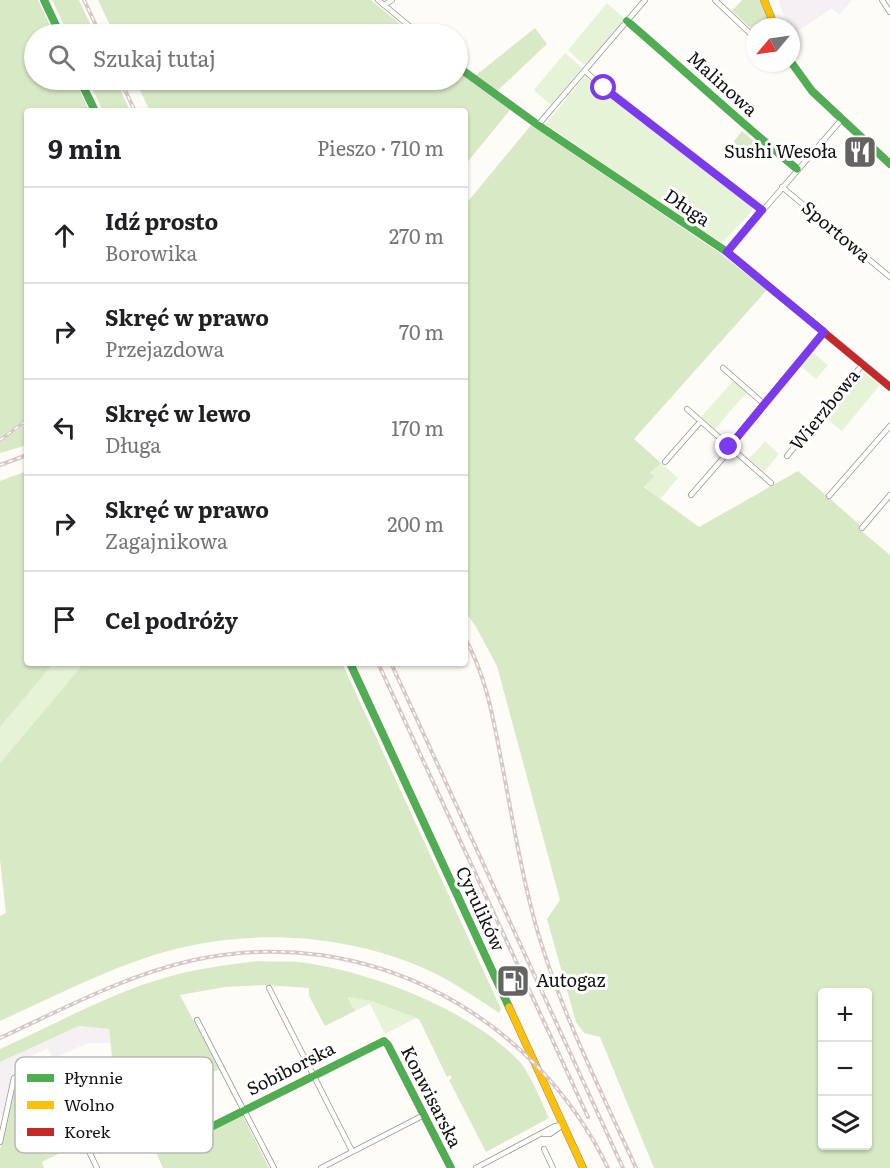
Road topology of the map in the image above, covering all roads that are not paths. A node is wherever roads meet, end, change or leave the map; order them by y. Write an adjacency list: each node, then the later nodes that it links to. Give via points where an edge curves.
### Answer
1 (44, 0): 12 (street)
2 (378, 0): 8 (street)
3 (392, 0): 8 (street)
4 (645, 0): 11 (street)
5 (715, 0): 14 (street)
6 (764, 0): 10 (street)
7 (882, 0): 9 (street)
8 (384, 5): 13 (street)
9 (890, 12)
10 (771, 18)
11 (627, 21): 15 (street); 23 (street, Malinowa)
12 (55, 24)
13 (406, 24)
14 (746, 29)
15 (585, 71): 21 (street); 25 (street)
16 (797, 72): 20 (street)
17 (468, 74): 21 (street, Długa)
18 (85, 90): 19 (street)
19 (93, 108)
20 (842, 119): 22 (street); 23 (street)
21 (538, 124): 26 (street, Długa)
22 (890, 164)
23 (797, 169): 24 (street)
24 (782, 187): 25 (street); 27 (street, Sportowa)
25 (762, 210): 26 (street)
26 (727, 252): 28 (street, Długa)
27 (890, 277)
28 (824, 332): 29 (street, Długa); 32 (street)
29 (862, 364): 31 (street, Długa); 37 (street, Wierzbowa)
30 (723, 368): 32 (street)
31 (890, 387)
32 (764, 404): 36 (street)
33 (687, 409): 34 (street)
34 (700, 422): 36 (street); 38 (street)
35 (890, 426): 42 (street)
36 (730, 448): 39 (street); 40 (street)
37 (787, 456)
38 (665, 462)
39 (771, 483)
40 (691, 495)
41 (890, 495): 43 (street)
42 (829, 496)
43 (862, 528)
44 (351, 666): 52 (street, Cyrulików)
45 (269, 988): 48 (street)
46 (197, 1020): 50 (street)
47 (384, 1041): 48 (street, Sobiborska); 51 (street, Konwisarska)
48 (314, 1075): 50 (street, Sobiborska); 56 (street)
49 (15, 1078): 54 (street)
50 (244, 1111): 53 (street, Sobiborska); 59 (street)
51 (423, 1115): 56 (street); 61 (street, Konwisarska)
52 (563, 1125): 62 (street); 64 (street, Cyrulików)
53 (213, 1126)
54 (0, 1142)
55 (544, 1149): 63 (street)
56 (352, 1151): 60 (street)
57 (90, 1153): 58 (street)
58 (97, 1168)
59 (274, 1168)
60 (321, 1168)
61 (451, 1168)
62 (476, 1168)
63 (553, 1168)
64 (583, 1168)

